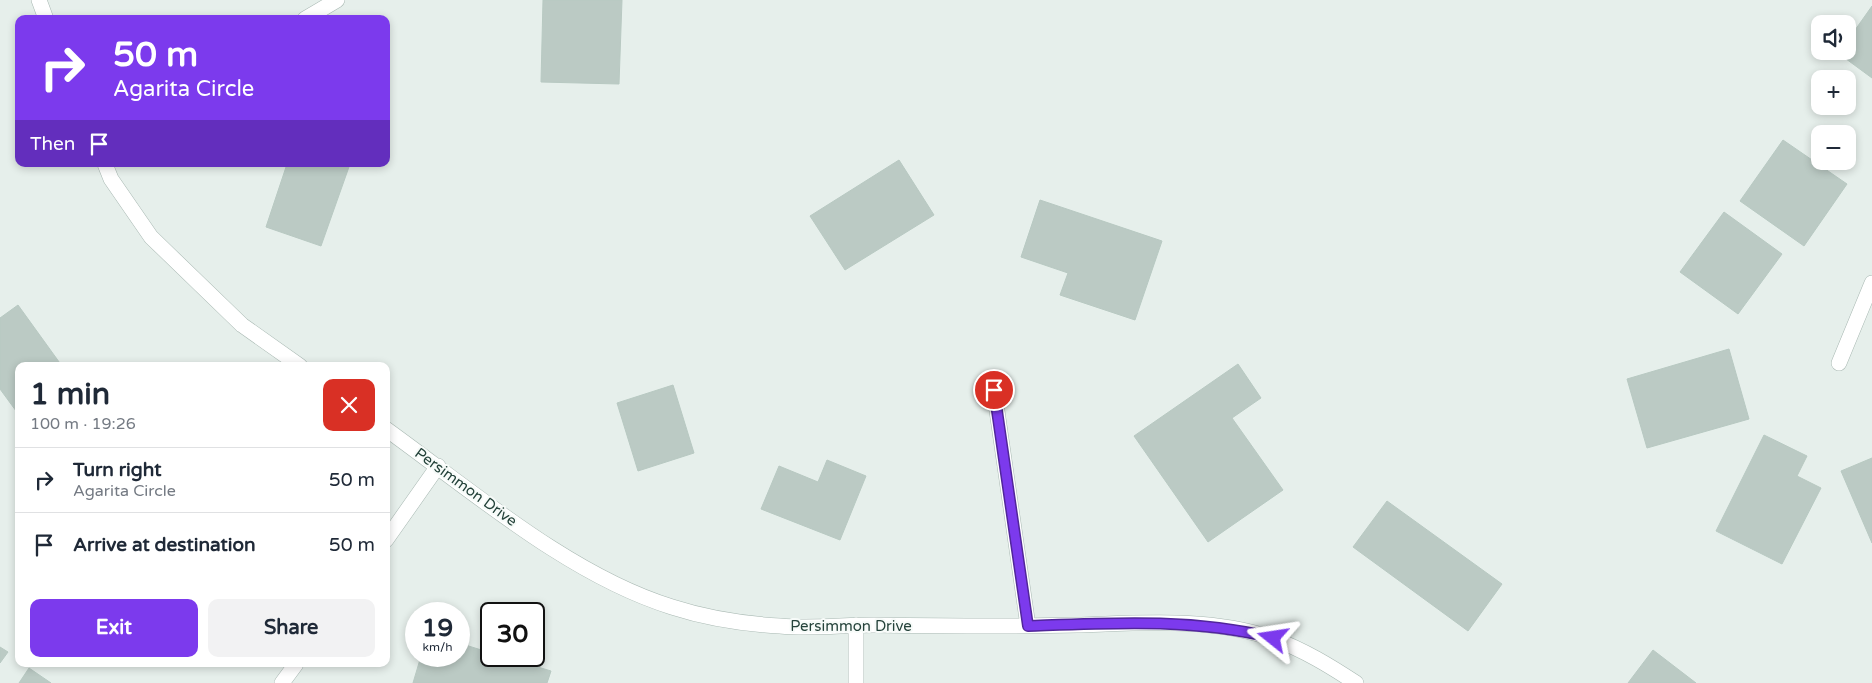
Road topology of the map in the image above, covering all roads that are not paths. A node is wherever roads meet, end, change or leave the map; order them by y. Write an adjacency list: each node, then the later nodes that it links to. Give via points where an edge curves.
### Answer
1 (39, 0): 3 (street)
2 (337, 0): 4 (street)
3 (45, 15)
4 (312, 15)
5 (106, 167): 7 (street, via 111,179 151,236 242,325)
6 (1872, 283): 8 (street)
7 (294, 362)
8 (1840, 363)
9 (994, 390): 14 (street)
10 (390, 432): 11 (street, Persimmon Drive)
11 (438, 466): 12 (street); 13 (street, Persimmon Drive, via 536,538 628,592 674,608 737,621 781,627)
12 (390, 534)
13 (856, 625): 14 (street, Persimmon Drive); 17 (street)
14 (1028, 626): 18 (street, Persimmon Drive, via 1135,623 1210,626 1243,631 1273,638 1314,656)
15 (294, 667): 16 (street)
16 (282, 683)
17 (856, 683)
18 (1356, 683)

